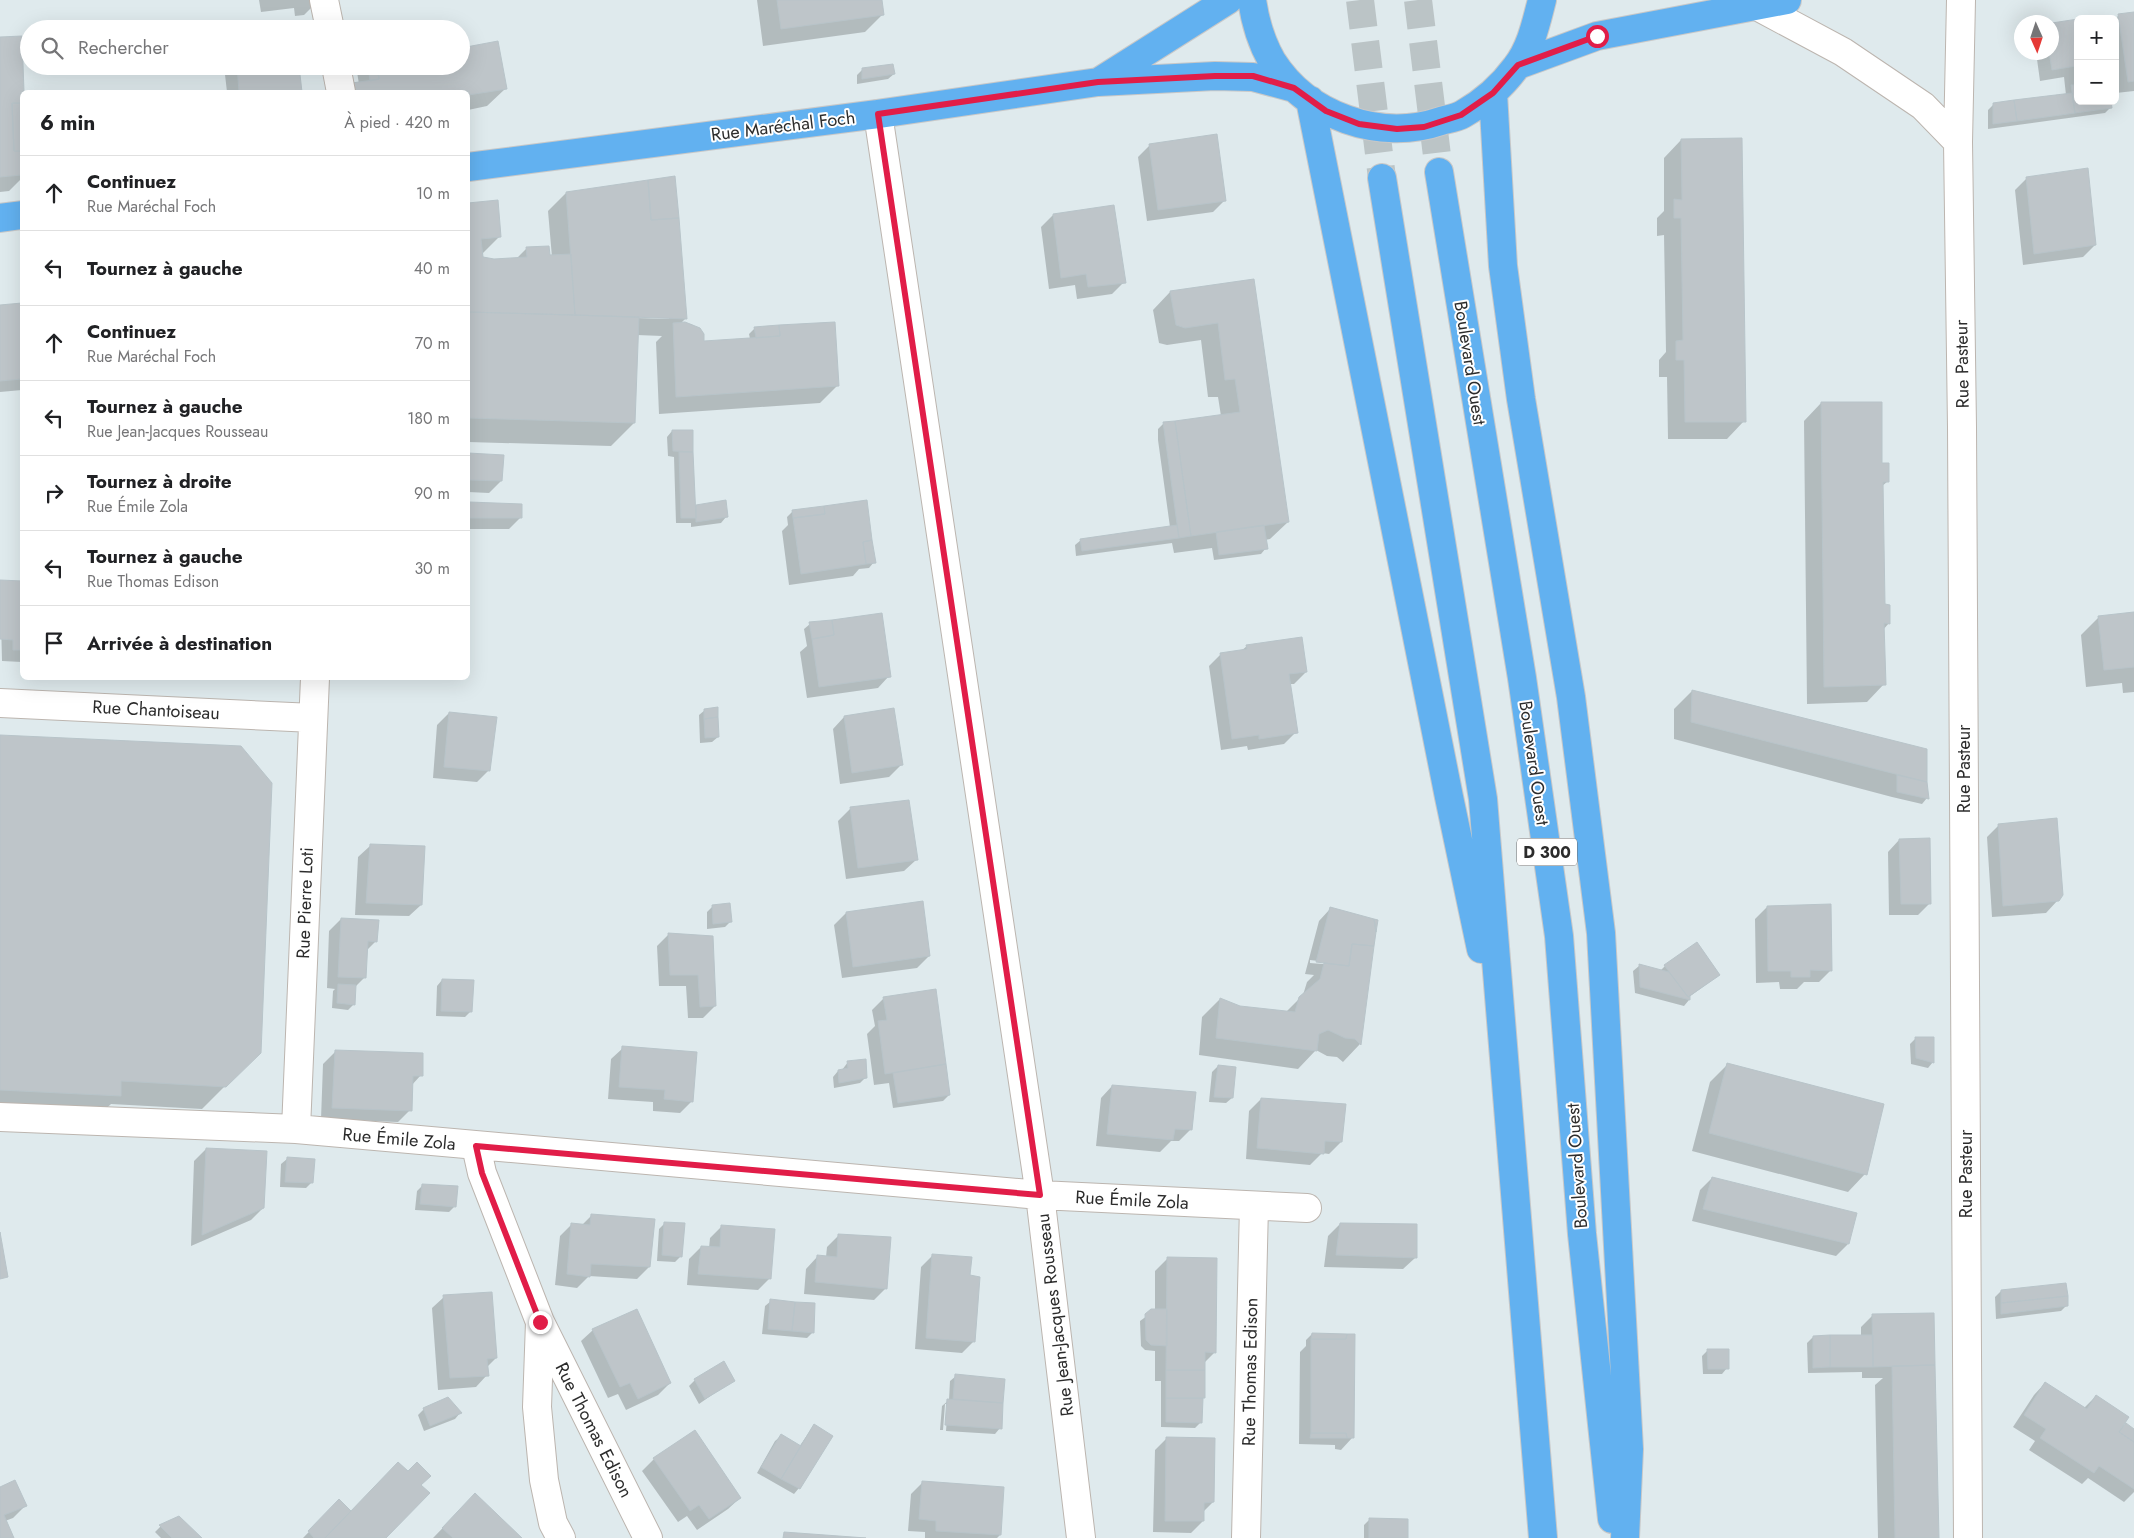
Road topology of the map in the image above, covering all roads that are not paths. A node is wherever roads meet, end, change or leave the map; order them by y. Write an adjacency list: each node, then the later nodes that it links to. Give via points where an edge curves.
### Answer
1 (324, 0): 8 (street)
2 (1228, 0): 11 (main road, Rue Maréchal Foch)
3 (1252, 0): 14 (main road, via 1256,24 1272,60)
4 (1542, 0): 9 (main road, via 1534,34)
5 (1787, 0): 7 (main road)
6 (1961, 0): 16 (street, Rue Pasteur)
7 (1757, 6): 9 (main road, via 1597,36); 16 (street, via 1843,52 1915,101)
8 (328, 20)
9 (1518, 65): 13 (main road)
10 (338, 75): 12 (street)
11 (1098, 82): 14 (main road, Rue Maréchal Foch, via 1253,76); 15 (main road, Rue Maréchal Foch)
12 (341, 90)
13 (1493, 93): 14 (main road, via 1461,115 1424,127 1397,129 1359,124 1326,111); 39 (main road, via 1504,266 1521,399 1571,697 1601,934 1629,1449)
14 (1302, 94): 25 (main road)
15 (878, 114): 17 (main road, Rue Maréchal Foch); 29 (street, Rue Jean-Jacques Rousseau)
16 (1958, 142): 40 (street, Rue Pasteur)
17 (470, 167)
18 (1439, 172): 38 (main road, Boulevard Ouest / D 300, via 1522,678 1559,936 1582,1234)
19 (1382, 178): 25 (main road, via 1483,799)
20 (20, 215): 21 (main road)
21 (0, 218)
22 (315, 680): 24 (street, Rue Pierre Loti)
23 (0, 702): 24 (street, Rue Chantoiseau)
24 (312, 718): 27 (street, Rue Pierre Loti)
25 (1505, 1061): 37 (main road)
26 (0, 1117): 27 (street, Rue Émile Zola)
27 (296, 1129): 28 (street, Rue Émile Zola)
28 (476, 1146): 29 (street, Rue Émile Zola); 32 (street, Rue Thomas Edison, via 482,1173)
29 (1040, 1195): 30 (street, Rue Émile Zola); 35 (street, Rue Jean-Jacques Rousseau)
30 (1254, 1206): 31 (street, Rue Émile Zola); 36 (street, Rue Thomas Edison)
31 (1307, 1208)
32 (540, 1322): 33 (street, Rue Thomas Edison, via 536,1407 553,1523); 34 (street, Rue Thomas Edison)
33 (561, 1538)
34 (648, 1538)
35 (1081, 1538)
36 (1246, 1538)
37 (1543, 1538)
38 (1614, 1538)
39 (1625, 1538)
40 (1968, 1538)

